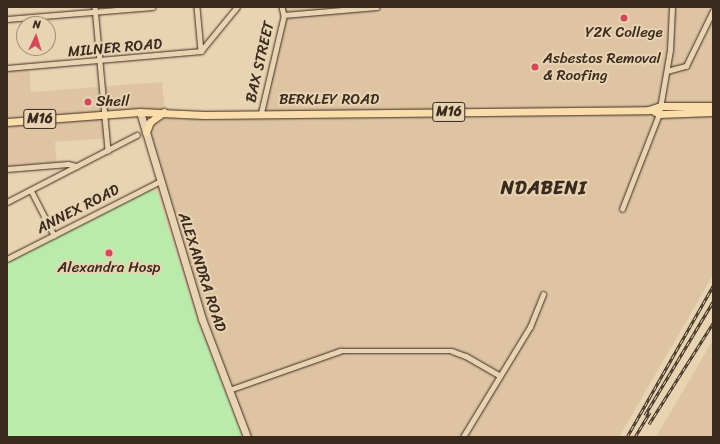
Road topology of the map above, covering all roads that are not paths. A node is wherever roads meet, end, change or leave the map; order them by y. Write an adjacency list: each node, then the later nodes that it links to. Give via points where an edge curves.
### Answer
1 (153, 7): 7 (street)
2 (197, 7): 11 (street)
3 (237, 7): 11 (street)
4 (282, 7): 9 (street)
5 (377, 7): 9 (street)
6 (672, 7): 14 (street)
7 (96, 9): 10 (street); 12 (street)
8 (713, 11): 14 (street, via 686,66)
9 (283, 15): 21 (street, BAX STREET)
10 (7, 19)
11 (201, 51): 12 (street, MILNER ROAD)
12 (100, 62): 13 (street, MILNER ROAD); 22 (street)
13 (7, 68)
14 (667, 71): 15 (street)
15 (661, 106): 16 (main road, BERKLEY ROAD / M16); 17 (main road, BERKLEY ROAD / M16); 23 (street)
16 (713, 106)
17 (652, 110): 21 (main road, BERKLEY ROAD / M16); 23 (main road)
18 (140, 112): 19 (main road, BERKLEY ROAD / M16); 22 (main road, BERKLEY ROAD / M16); 25 (street, ALEXANDRA ROAD)
19 (164, 112): 21 (main road, BERKLEY ROAD / M16); 25 (main road, via 150,122)
20 (713, 112): 23 (main road)
21 (261, 113)
22 (105, 114): 24 (main road, BERKLEY ROAD / M16); 27 (street)
23 (659, 114): 33 (street)
24 (7, 122)
25 (146, 132): 30 (street, ALEXANDRA ROAD)
26 (137, 135): 27 (street)
27 (108, 150): 28 (street)
28 (77, 166): 29 (street, via 68,164); 31 (street)
29 (7, 169)
30 (159, 182): 34 (street, ANNEX ROAD); 38 (street, ALEXANDRA ROAD, via 202,319)
31 (31, 190): 32 (street); 34 (street)
32 (7, 202)
33 (622, 209)
34 (54, 235): 35 (street, ANNEX ROAD)
35 (7, 259)
36 (543, 294): 37 (street, via 530,327)
37 (500, 376): 38 (street, via 466,356 452,351 340,351); 40 (street)
38 (229, 390): 39 (street, ALEXANDRA ROAD)
39 (247, 437)
40 (463, 437)

